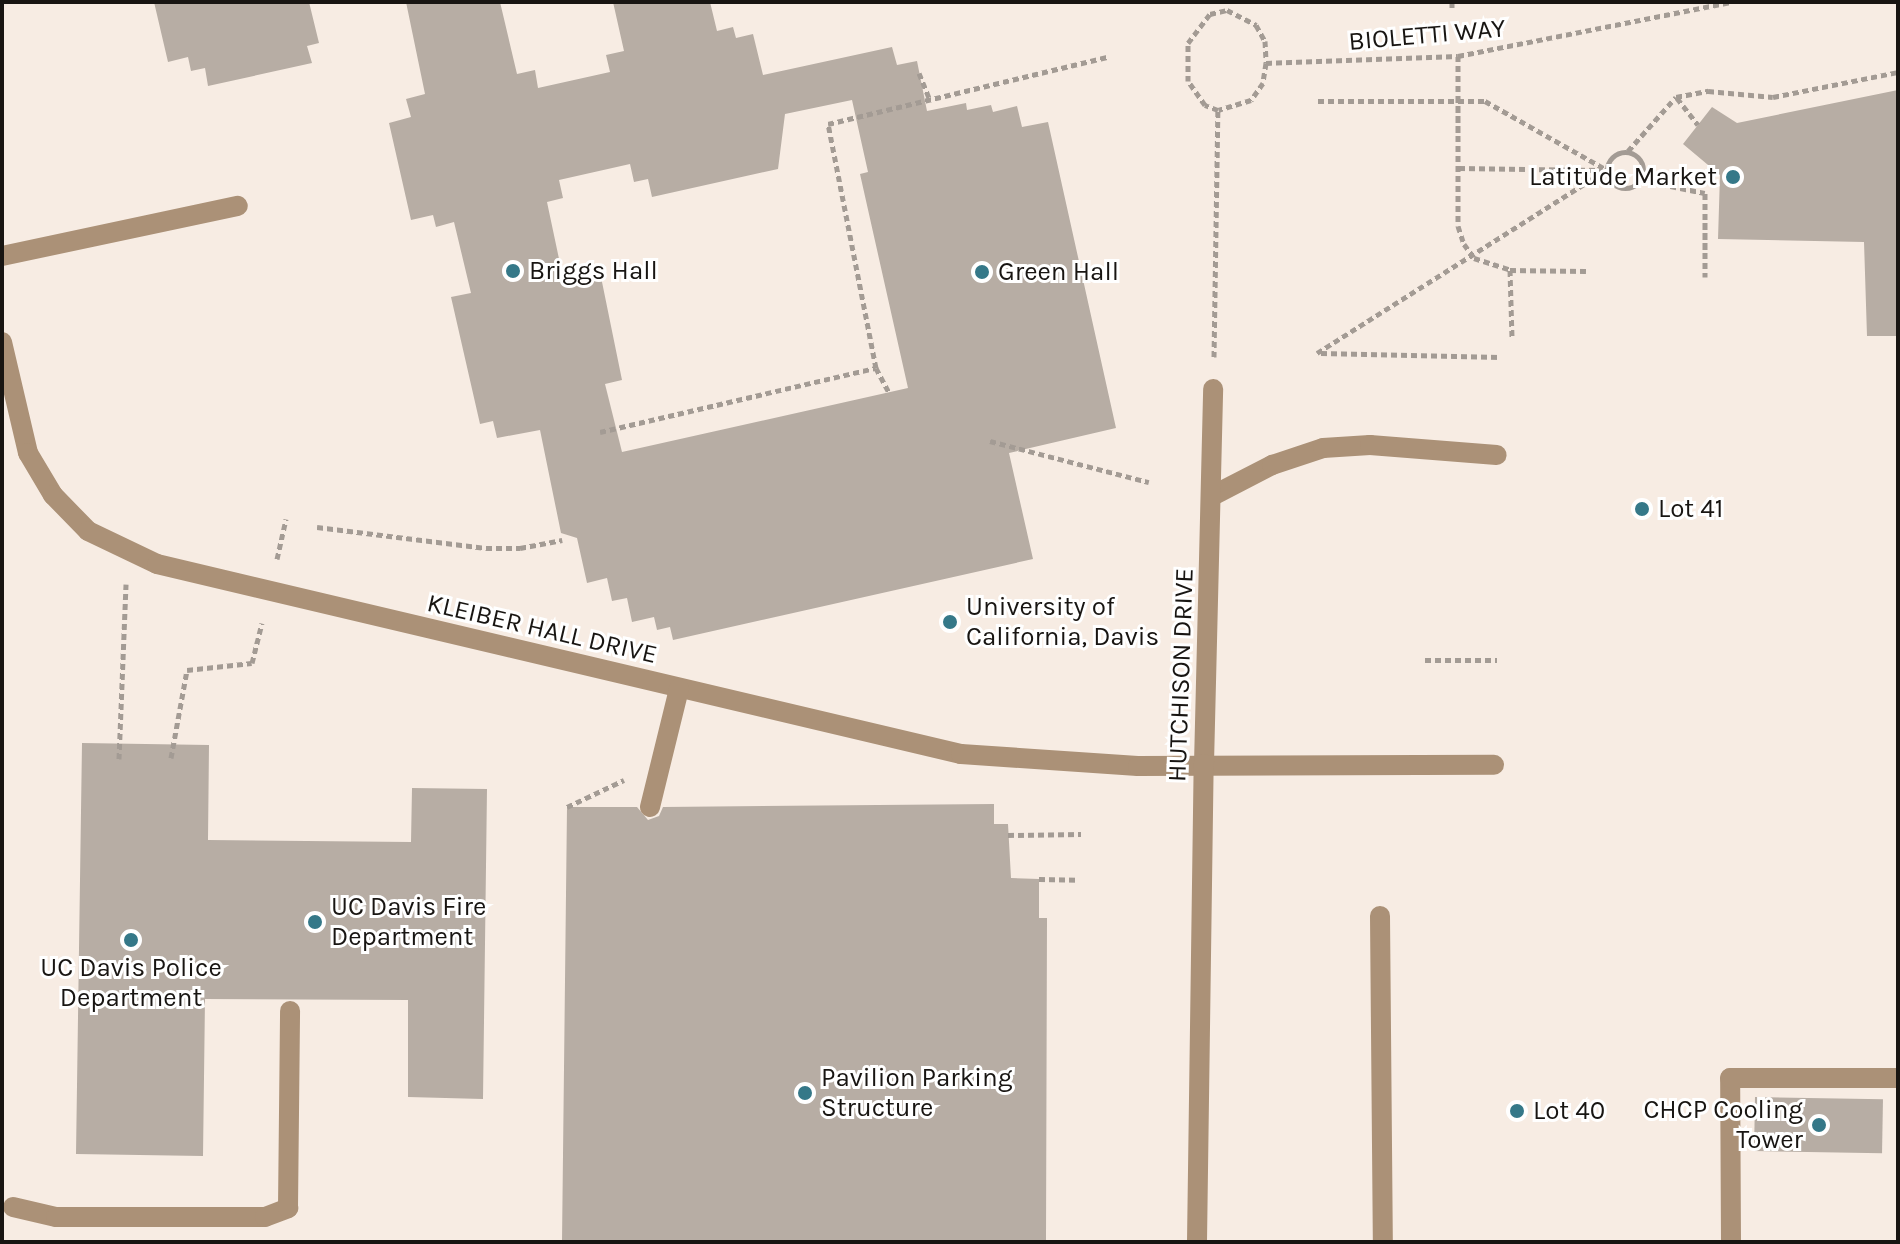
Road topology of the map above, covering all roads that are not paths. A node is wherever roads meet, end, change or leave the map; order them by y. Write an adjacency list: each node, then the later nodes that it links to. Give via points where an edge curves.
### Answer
1 (238, 206): 2 (street)
2 (2, 256)
3 (2, 342): 7 (street, KLEIBER HALL DRIVE, via 28,453 53,495 88,531 130,554)
4 (1213, 389): 6 (street, HUTCHISON DRIVE)
5 (1497, 455): 6 (street, via 1370,445 1323,448 1272,465)
6 (1212, 496): 8 (street, HUTCHISON DRIVE)
7 (679, 689): 8 (street, KLEIBER HALL DRIVE, via 961,754 1122,765); 10 (street)
8 (1204, 764): 9 (street, KLEIBER HALL DRIVE); 15 (street, HUTCHISON DRIVE)
9 (1494, 765)
10 (650, 807)
11 (1380, 916): 16 (street)
12 (290, 1011): 14 (street, via 288,1208 265,1217 56,1217)
13 (1898, 1078): 17 (street, via 1730,1078)
14 (13, 1207)
15 (1197, 1242)
16 (1383, 1242)
17 (1731, 1242)

